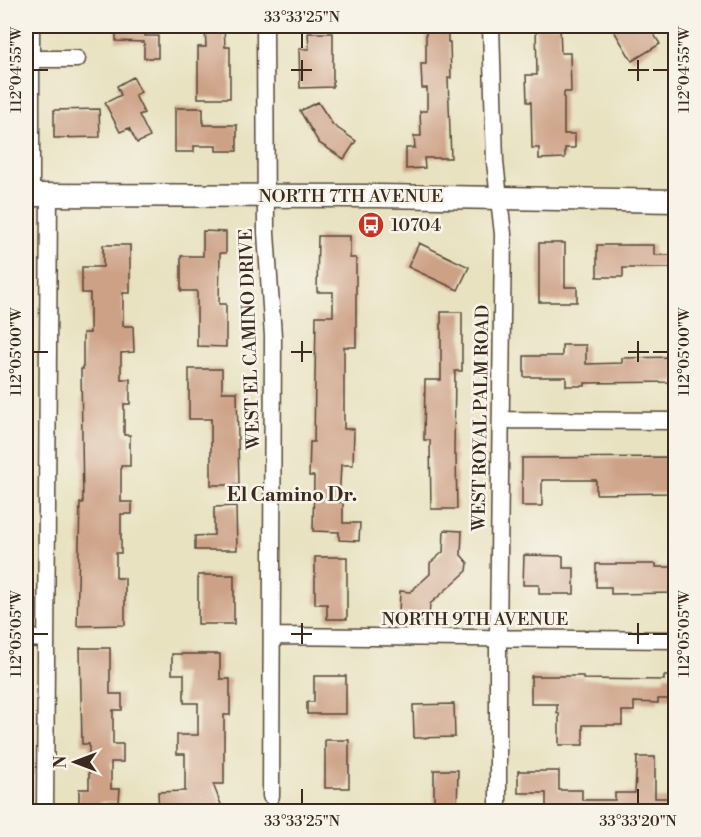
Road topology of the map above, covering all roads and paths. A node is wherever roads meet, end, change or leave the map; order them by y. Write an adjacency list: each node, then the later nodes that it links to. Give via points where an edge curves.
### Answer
1 (31, 26): 4 (street)
2 (265, 26): 7 (street, WEST EL CAMINO DRIVE)
3 (491, 26): 8 (street, WEST ROYAL PALM ROAD, via 495,162)
4 (31, 58): 5 (street); 6 (street)
5 (77, 59)
6 (35, 195): 7 (main road, NORTH 7TH AVENUE); 14 (street)
7 (266, 196): 8 (main road, NORTH 7TH AVENUE); 12 (street, WEST EL CAMINO DRIVE, via 273,336)
8 (500, 198): 9 (main road, NORTH 7TH AVENUE); 10 (street, WEST ROYAL PALM ROAD)
9 (675, 201)
10 (501, 420): 11 (street); 15 (street, WEST ROYAL PALM ROAD)
11 (675, 421)
12 (273, 636): 15 (street, NORTH 9TH AVENUE); 17 (street, WEST EL CAMINO DRIVE)
13 (26, 638): 14 (street)
14 (45, 639): 18 (street)
15 (498, 639): 16 (street, NORTH 9TH AVENUE); 19 (street, WEST ROYAL PALM ROAD)
16 (675, 640)
17 (272, 796)
18 (45, 812)
19 (498, 812)

